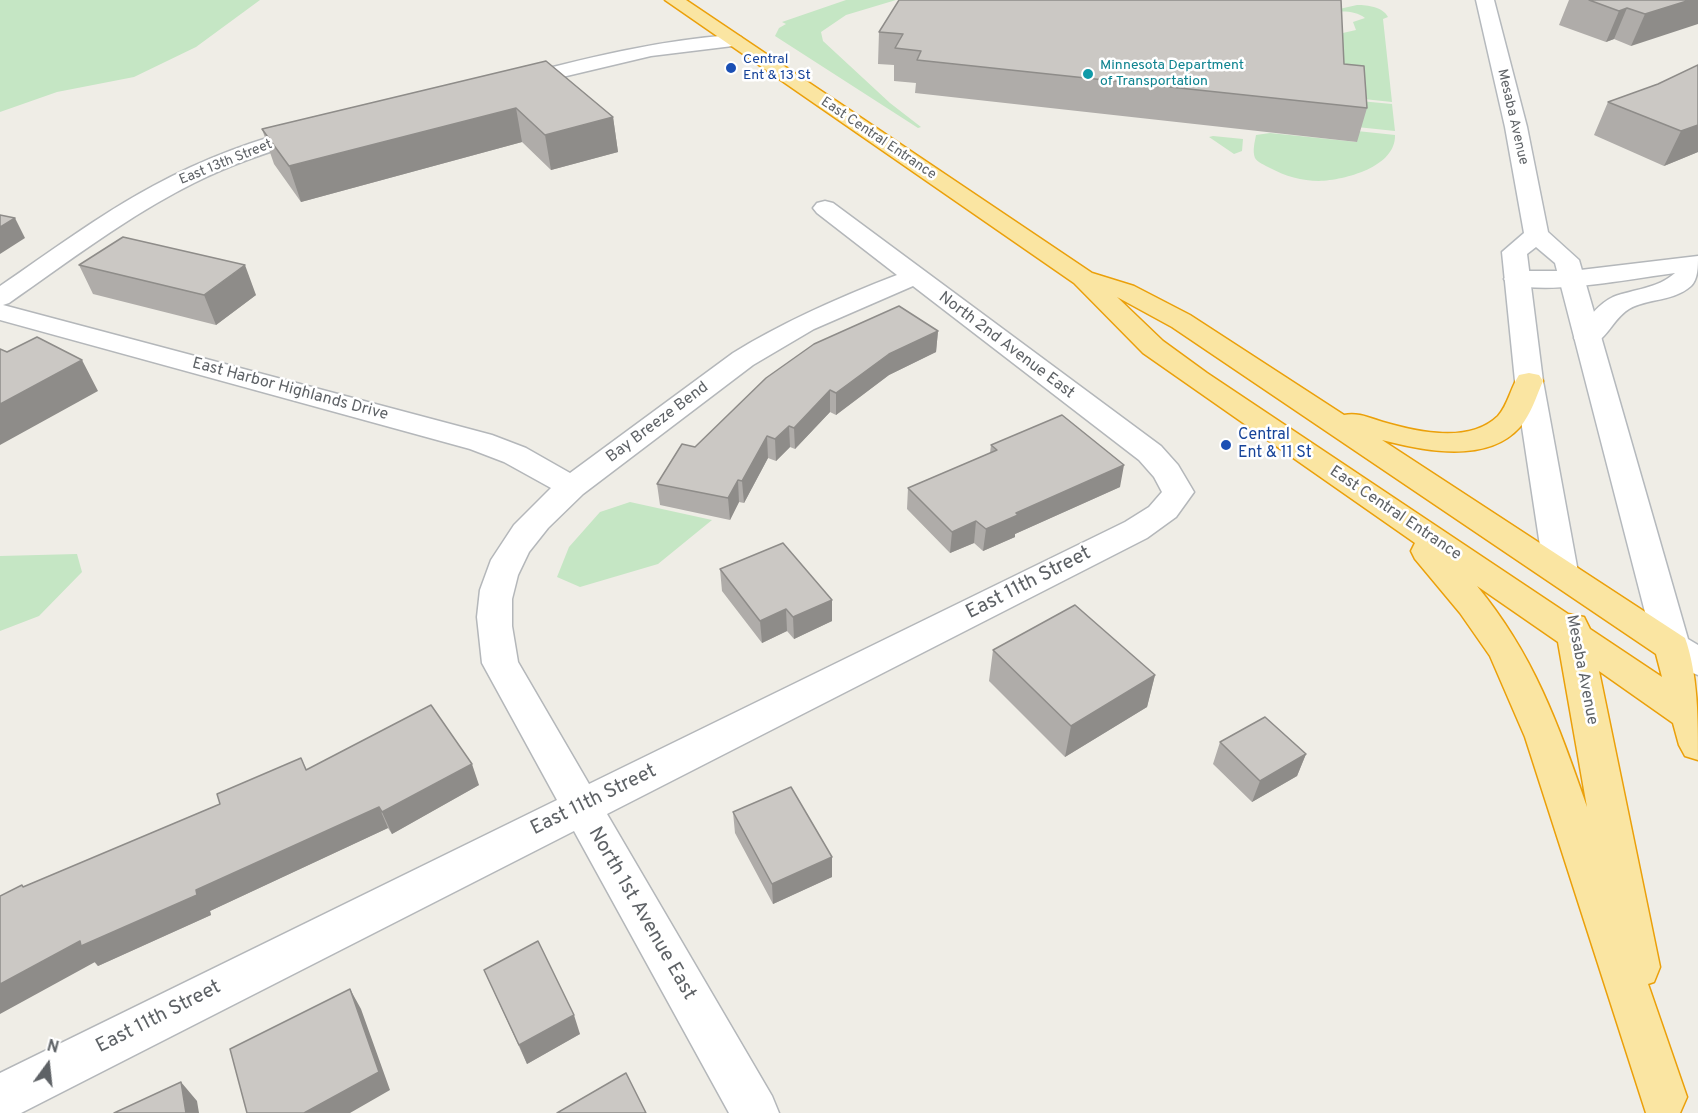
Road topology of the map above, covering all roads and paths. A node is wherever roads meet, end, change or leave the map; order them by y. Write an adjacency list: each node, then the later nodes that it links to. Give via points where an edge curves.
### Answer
1 (674, 0): 3 (highway, East Central Entrance)
2 (1485, 0): 9 (street, Mesaba Avenue, via 1516,127)
3 (713, 27): 4 (highway, East Central Entrance); 5 (street)
4 (734, 41): 5 (street); 12 (highway, East Central Entrance)
5 (654, 48): 6 (street)
6 (494, 87)
7 (332, 127): 15 (street, East 13th Street, via 250,151 185,178 132,208)
8 (825, 208): 11 (street, North 2nd Avenue East)
9 (1536, 235): 13 (street, Mesaba Avenue, via 1514,252); 14 (street, via 1567,260)
10 (1696, 264): 14 (street); 17 (street, via 1682,281 1658,294 1622,303 1606,315)
11 (914, 277): 20 (street, Bay Breeze Bend, via 842,304 772,340); 21 (street, North 2nd Avenue East, via 1150,453)
12 (1083, 278): 19 (highway, East Central Entrance, via 1151,303); 22 (highway, East Central Entrance, via 1153,347)
13 (1517, 279): 14 (street); 18 (street, Mesaba Avenue)
14 (1572, 279): 17 (street)
15 (0, 298)
16 (0, 312): 20 (street, East Harbor Highlands Drive, via 481,442 515,455)
17 (1588, 338): 26 (street)
18 (1529, 381): 19 (highway, via 1508,423 1472,441 1415,439); 23 (street, Mesaba Avenue)
19 (1319, 411): 23 (highway, East Central Entrance)
20 (572, 487): 25 (street, Bay Breeze Bend, via 552,503 510,556 496,590 494,627)
21 (1178, 492): 28 (street, East 11th Street, via 1158,518 1136,530)
22 (1391, 512): 24 (highway, East Central Entrance); 30 (highway, via 1460,588 1494,633 1521,681 1544,737)
23 (1561, 572): 24 (highway, Mesaba Avenue); 26 (highway, East Central Entrance)
24 (1575, 638): 27 (highway, East Central Entrance); 30 (highway, Mesaba Avenue)
25 (498, 650): 28 (street, North 1st Avenue East, via 500,663)
26 (1685, 654): 27 (highway)
27 (1695, 726)
28 (580, 807): 29 (street, East 11th Street); 31 (street, North 1st Avenue East)
29 (0, 1098)
30 (1665, 1105)
31 (755, 1113)

